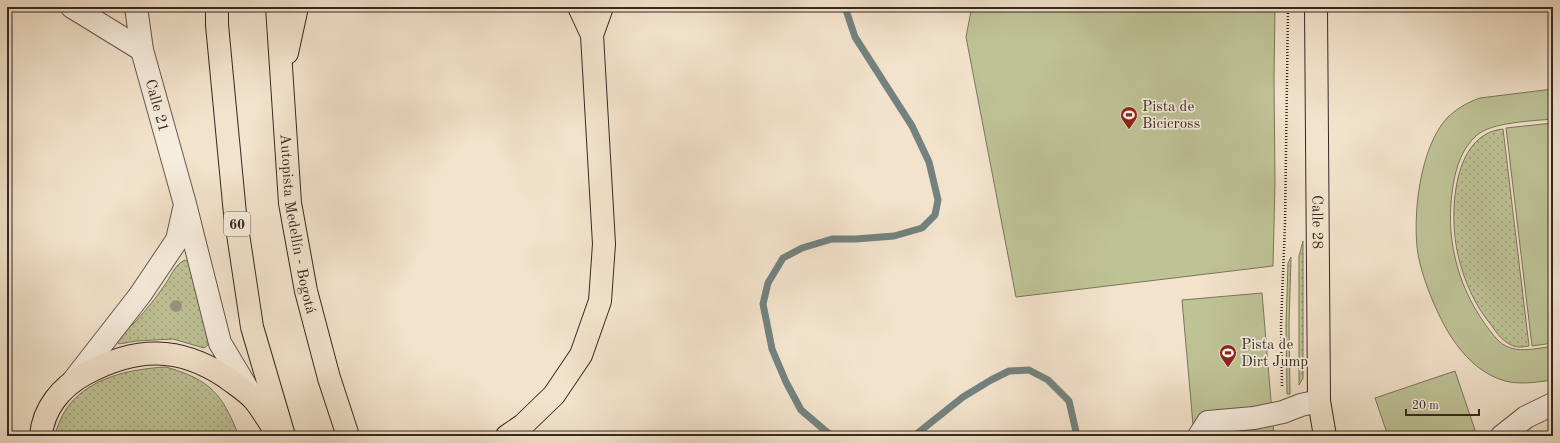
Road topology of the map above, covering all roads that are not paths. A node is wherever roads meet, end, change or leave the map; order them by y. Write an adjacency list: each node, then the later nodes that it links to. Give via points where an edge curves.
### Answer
1 (72, 7): 10 (street)
2 (136, 7): 10 (street, Calle 21)
3 (217, 7): 19 (main road, 60, via 235,214 251,319)
4 (277, 7): 11 (main road, Autopista Medellín - Bogotá)
5 (297, 7): 11 (main road)
6 (579, 7): 9 (main road)
7 (602, 7): 9 (main road)
8 (1316, 7): 15 (main road, Calle 28)
9 (592, 35): 21 (main road, via 604,244 600,301 581,356 554,395)
10 (142, 50): 12 (street, Calle 21)
11 (282, 77): 20 (main road, Autopista Medellín - Bogotá, via 290,203 306,291 329,378)
12 (185, 204): 13 (street, via 177,240 140,295); 14 (street, Calle 21, via 220,344)
13 (73, 381): 14 (main road, via 123,358 143,354 172,354 198,362 218,372); 17 (main road, via 57,397 46,414)
14 (254, 400): 18 (main road)
15 (1319, 401): 22 (street, via 1254,418 1208,422); 23 (main road, Calle 28)
16 (1553, 404): 24 (street, via 1526,417)
17 (41, 436)
18 (278, 436)
19 (284, 436)
20 (348, 436)
21 (508, 436)
22 (1199, 436)
23 (1325, 436)
24 (1502, 436)

